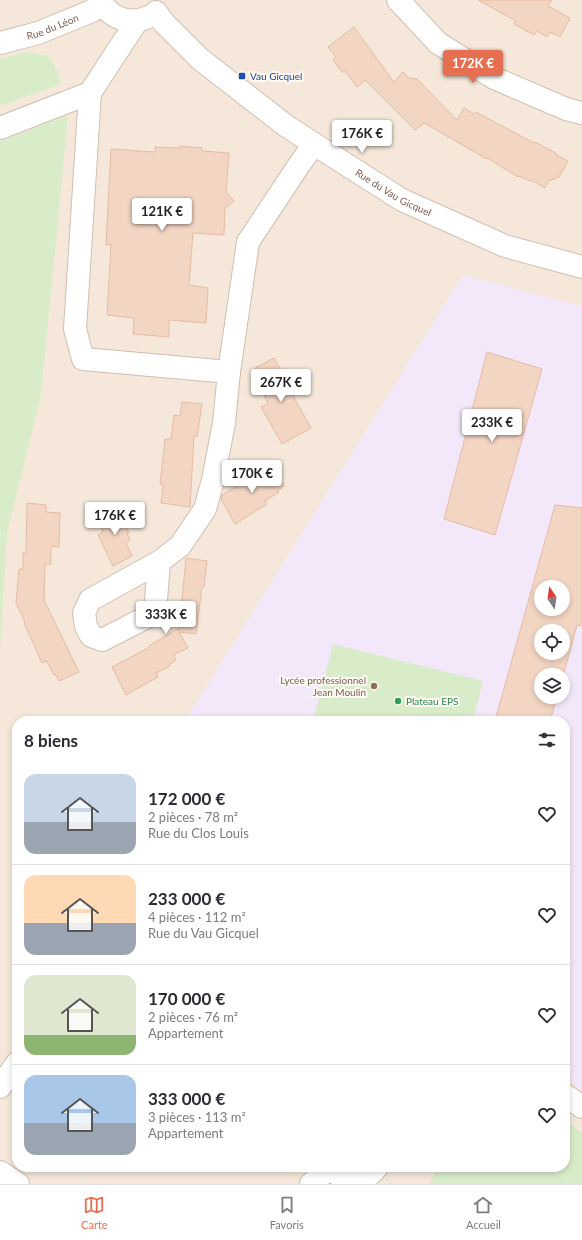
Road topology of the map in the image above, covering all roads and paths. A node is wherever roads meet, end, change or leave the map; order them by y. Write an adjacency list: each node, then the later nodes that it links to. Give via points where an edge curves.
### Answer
1 (398, 0): 6 (street, via 438,43 494,78 566,109)
2 (102, 2): 3 (street, via 108,11 126,21); 4 (street, Rue du Léon, via 92,11 38,33)
3 (152, 11): 5 (street); 8 (street, Rue du Vau Gicquel, via 200,59 285,125)
4 (0, 43)
5 (90, 93): 7 (street); 10 (street, via 75,330 83,359)
6 (582, 113)
7 (0, 128)
8 (314, 144): 9 (street, Rue du Vau Gicquel, via 402,200 505,246); 10 (street, via 248,242)
9 (582, 267)
10 (229, 372): 11 (street, via 224,423 205,509 180,546)
11 (159, 562)
12 (12, 1070): 13 (street)
13 (0, 1087)
14 (570, 1099): 15 (street)
15 (582, 1107)
16 (0, 1172): 20 (street)
17 (325, 1172): 21 (street)
18 (335, 1172): 19 (street, via 343,1179 351,1181 368,1178)
19 (374, 1172)
20 (18, 1184)
21 (311, 1184)

